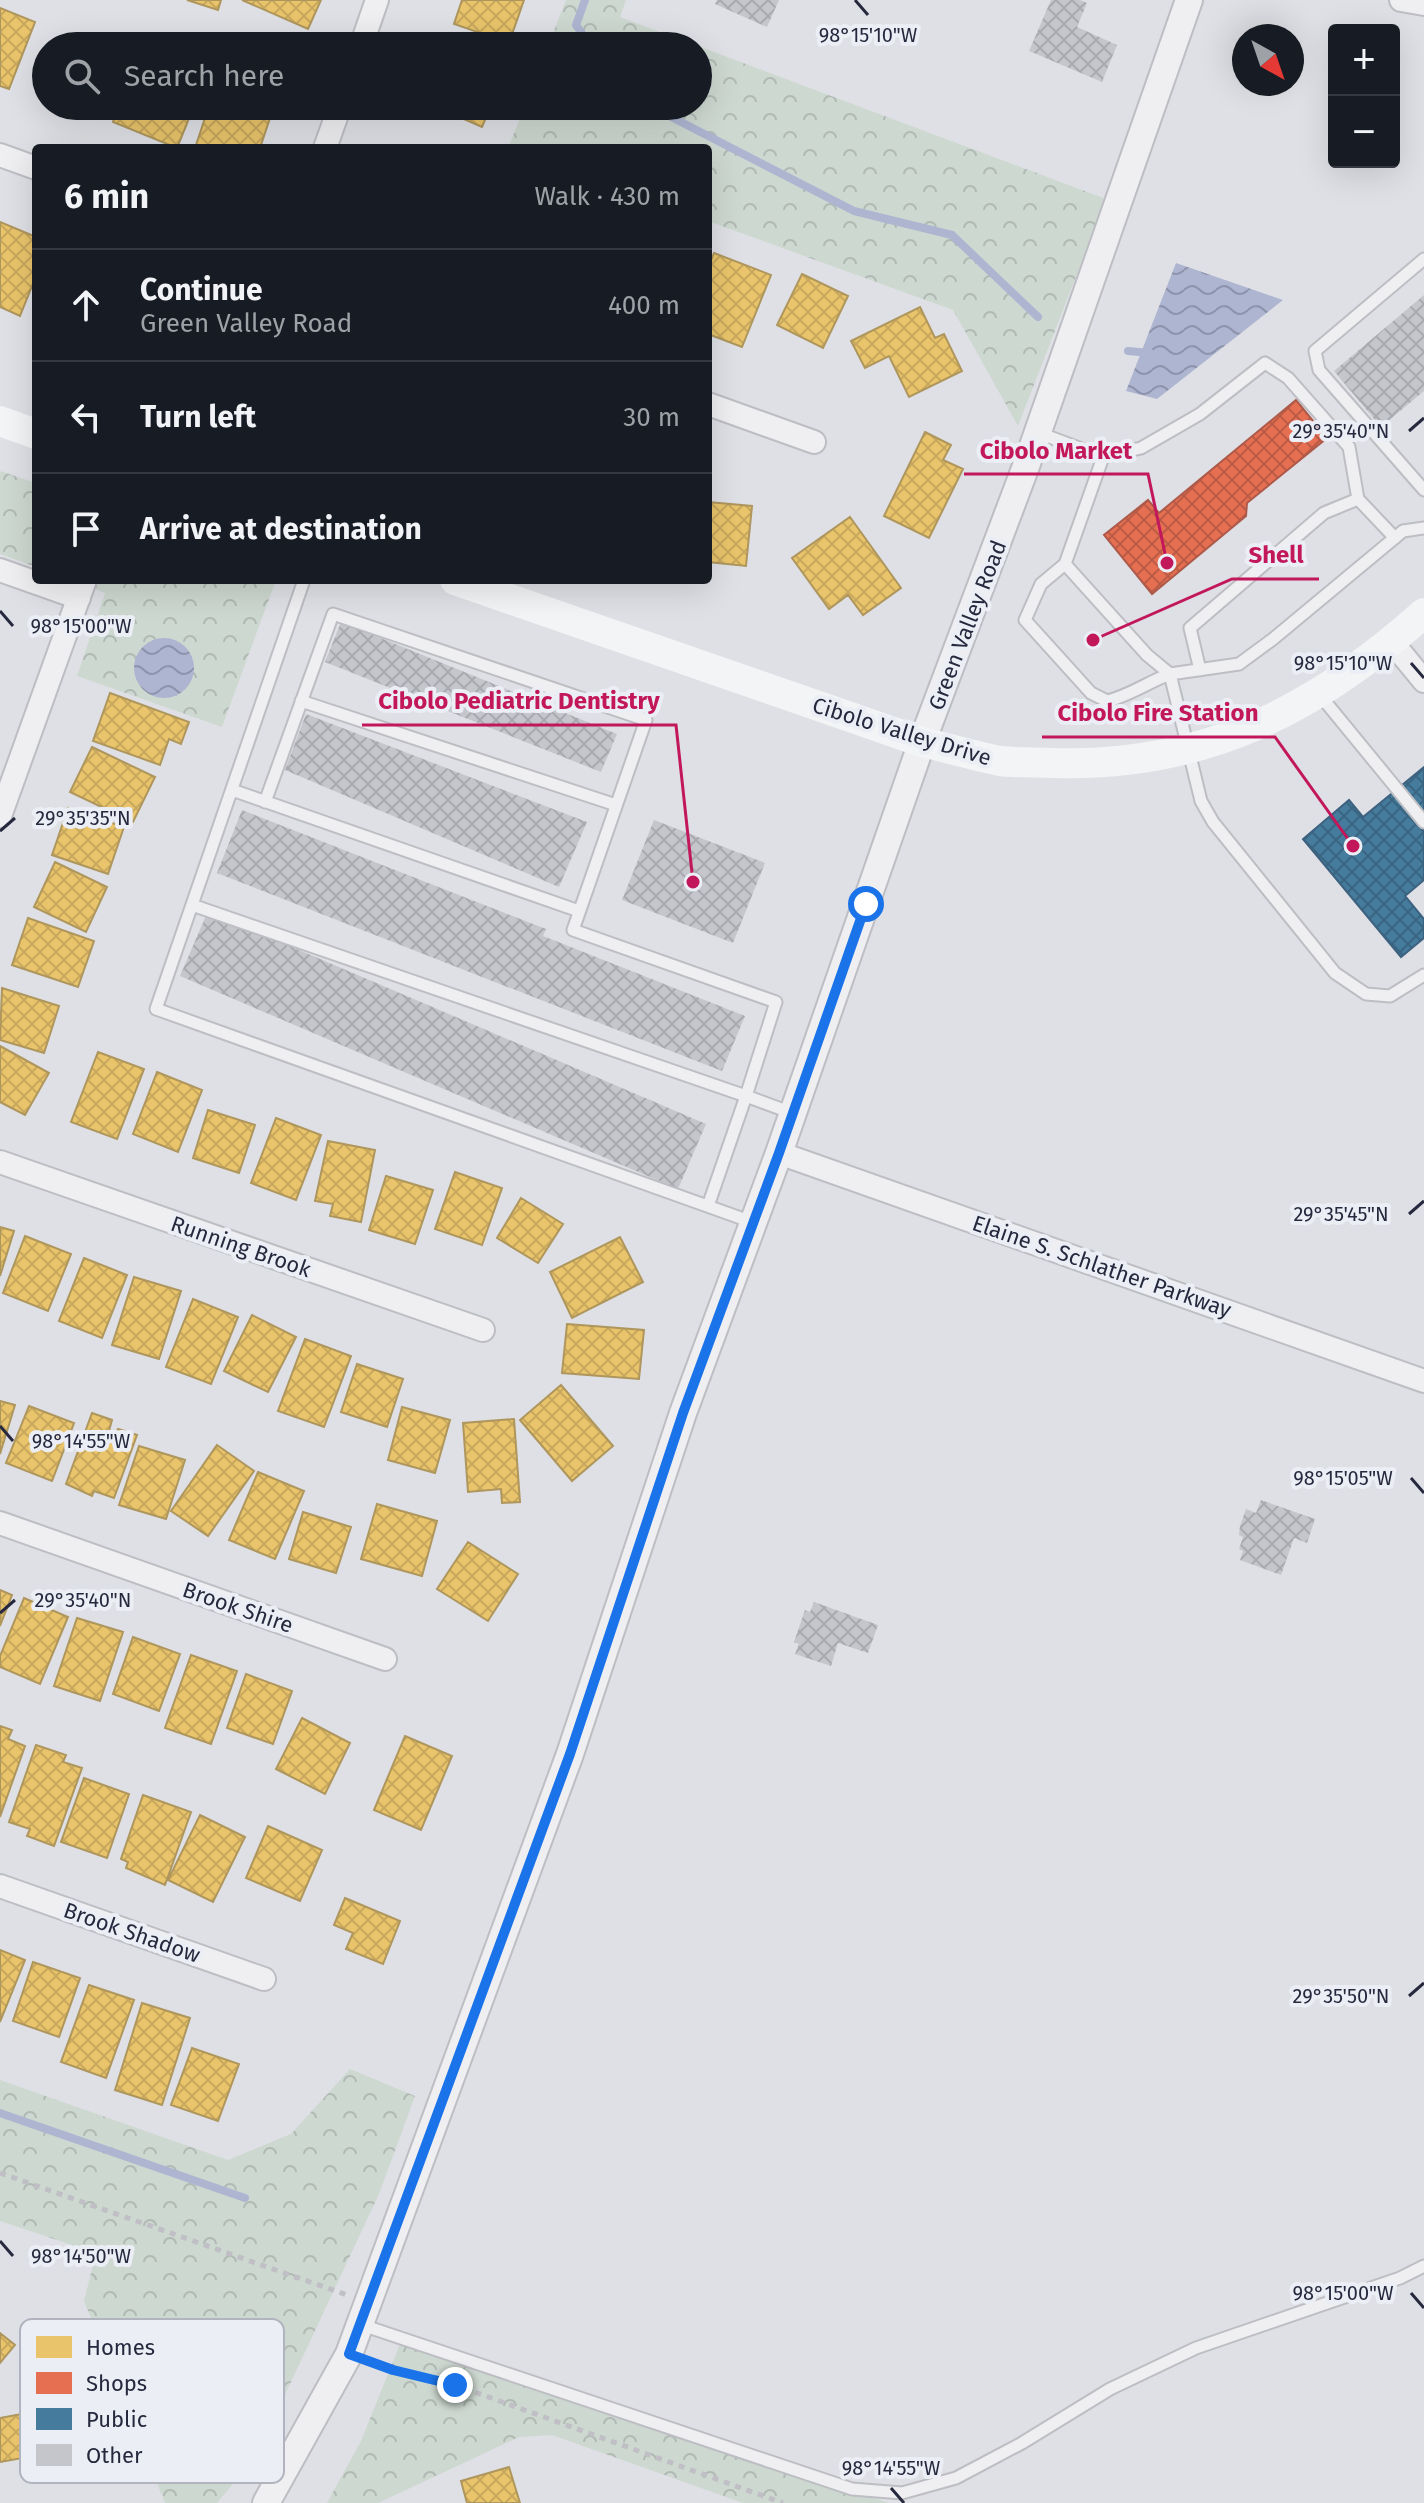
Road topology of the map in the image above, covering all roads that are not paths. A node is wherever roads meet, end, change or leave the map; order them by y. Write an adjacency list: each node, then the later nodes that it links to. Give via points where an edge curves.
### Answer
1 (377, 0): 5 (street)
2 (1189, 0): 13 (street, Green Valley Road)
3 (1401, 0): 4 (street)
4 (1424, 4)
5 (366, 32)
6 (335, 120): 7 (street)
7 (326, 144)
8 (0, 155): 9 (street)
9 (32, 167)
10 (1424, 259): 17 (lane, via 1315,351 1319,370)
11 (712, 405): 15 (street)
12 (0, 421): 14 (main road)
13 (1038, 432): 16 (lane); 36 (street, Green Valley Road)
14 (32, 433)
15 (814, 442)
16 (1103, 457): 19 (lane, via 1141,448 1200,414 1265,363 1288,378 1349,447); 22 (lane)
17 (1420, 476): 18 (lane)
18 (1424, 490)
19 (1358, 499): 21 (lane); 31 (lane, via 1324,513 1190,628)
20 (1424, 528): 21 (lane, via 1403,531)
21 (1395, 538): 31 (lane, via 1239,664)
22 (1065, 564): 32 (lane); 32 (lane, via 1041,584 1025,620 1091,693 1107,701 1124,697)
23 (0, 570): 24 (street)
24 (32, 577)
25 (60, 584): 28 (street)
26 (303, 584): 38 (lane)
27 (467, 584): 36 (main road, Cibolo Valley Drive)
28 (82, 589): 41 (street)
29 (1424, 613): 30 (main road, Cibolo Valley Drive)
30 (1392, 642): 33 (street); 34 (main road, Cibolo Valley Drive)
31 (1200, 670): 32 (lane)
32 (1170, 674): 37 (lane)
33 (1424, 681)
34 (1319, 694): 37 (main road, Cibolo Valley Drive, via 1266,721); 42 (lane)
35 (301, 701): 39 (lane); 40 (lane); 40 (lane, via 333,614 646,720)
36 (922, 742): 37 (main road, Cibolo Valley Drive, via 1001,761 1090,764); 47 (street, Green Valley Road)
37 (1189, 749): 45 (lane, via 1201,801 1213,822 1335,973 1366,994 1390,996)
38 (232, 790): 39 (lane); 43 (lane)
39 (265, 802): 44 (lane)
40 (616, 805): 44 (lane)
41 (0, 816)
42 (1424, 822)
43 (192, 905): 46 (lane); 50 (lane, via 156,1009)
44 (579, 911): 46 (lane, via 573,930 776,1002)
45 (1424, 975)
46 (746, 1096): 47 (lane); 50 (lane)
47 (793, 1113): 48 (street, Green Valley Road)
48 (779, 1153): 51 (street, Green Valley Road); 53 (street, Elaine S. Schlather Parkway)
49 (0, 1162): 52 (street, Running Brook)
50 (708, 1206): 51 (lane)
51 (754, 1222): 59 (street, Green Valley Road, via 683,1413 570,1754)
52 (483, 1330)
53 (1424, 1381)
54 (0, 1523): 55 (street, Brook Shire)
55 (385, 1659)
56 (0, 1886): 57 (street, Brook Shadow)
57 (264, 1979)
58 (1424, 2266): 59 (lane, via 1196,2348 1110,2389 956,2478 902,2493 852,2489)
59 (363, 2313): 60 (street, Green Valley Road, via 349,2354)
60 (284, 2471)
61 (277, 2483): 62 (street, Green Valley Road)
62 (266, 2503)

